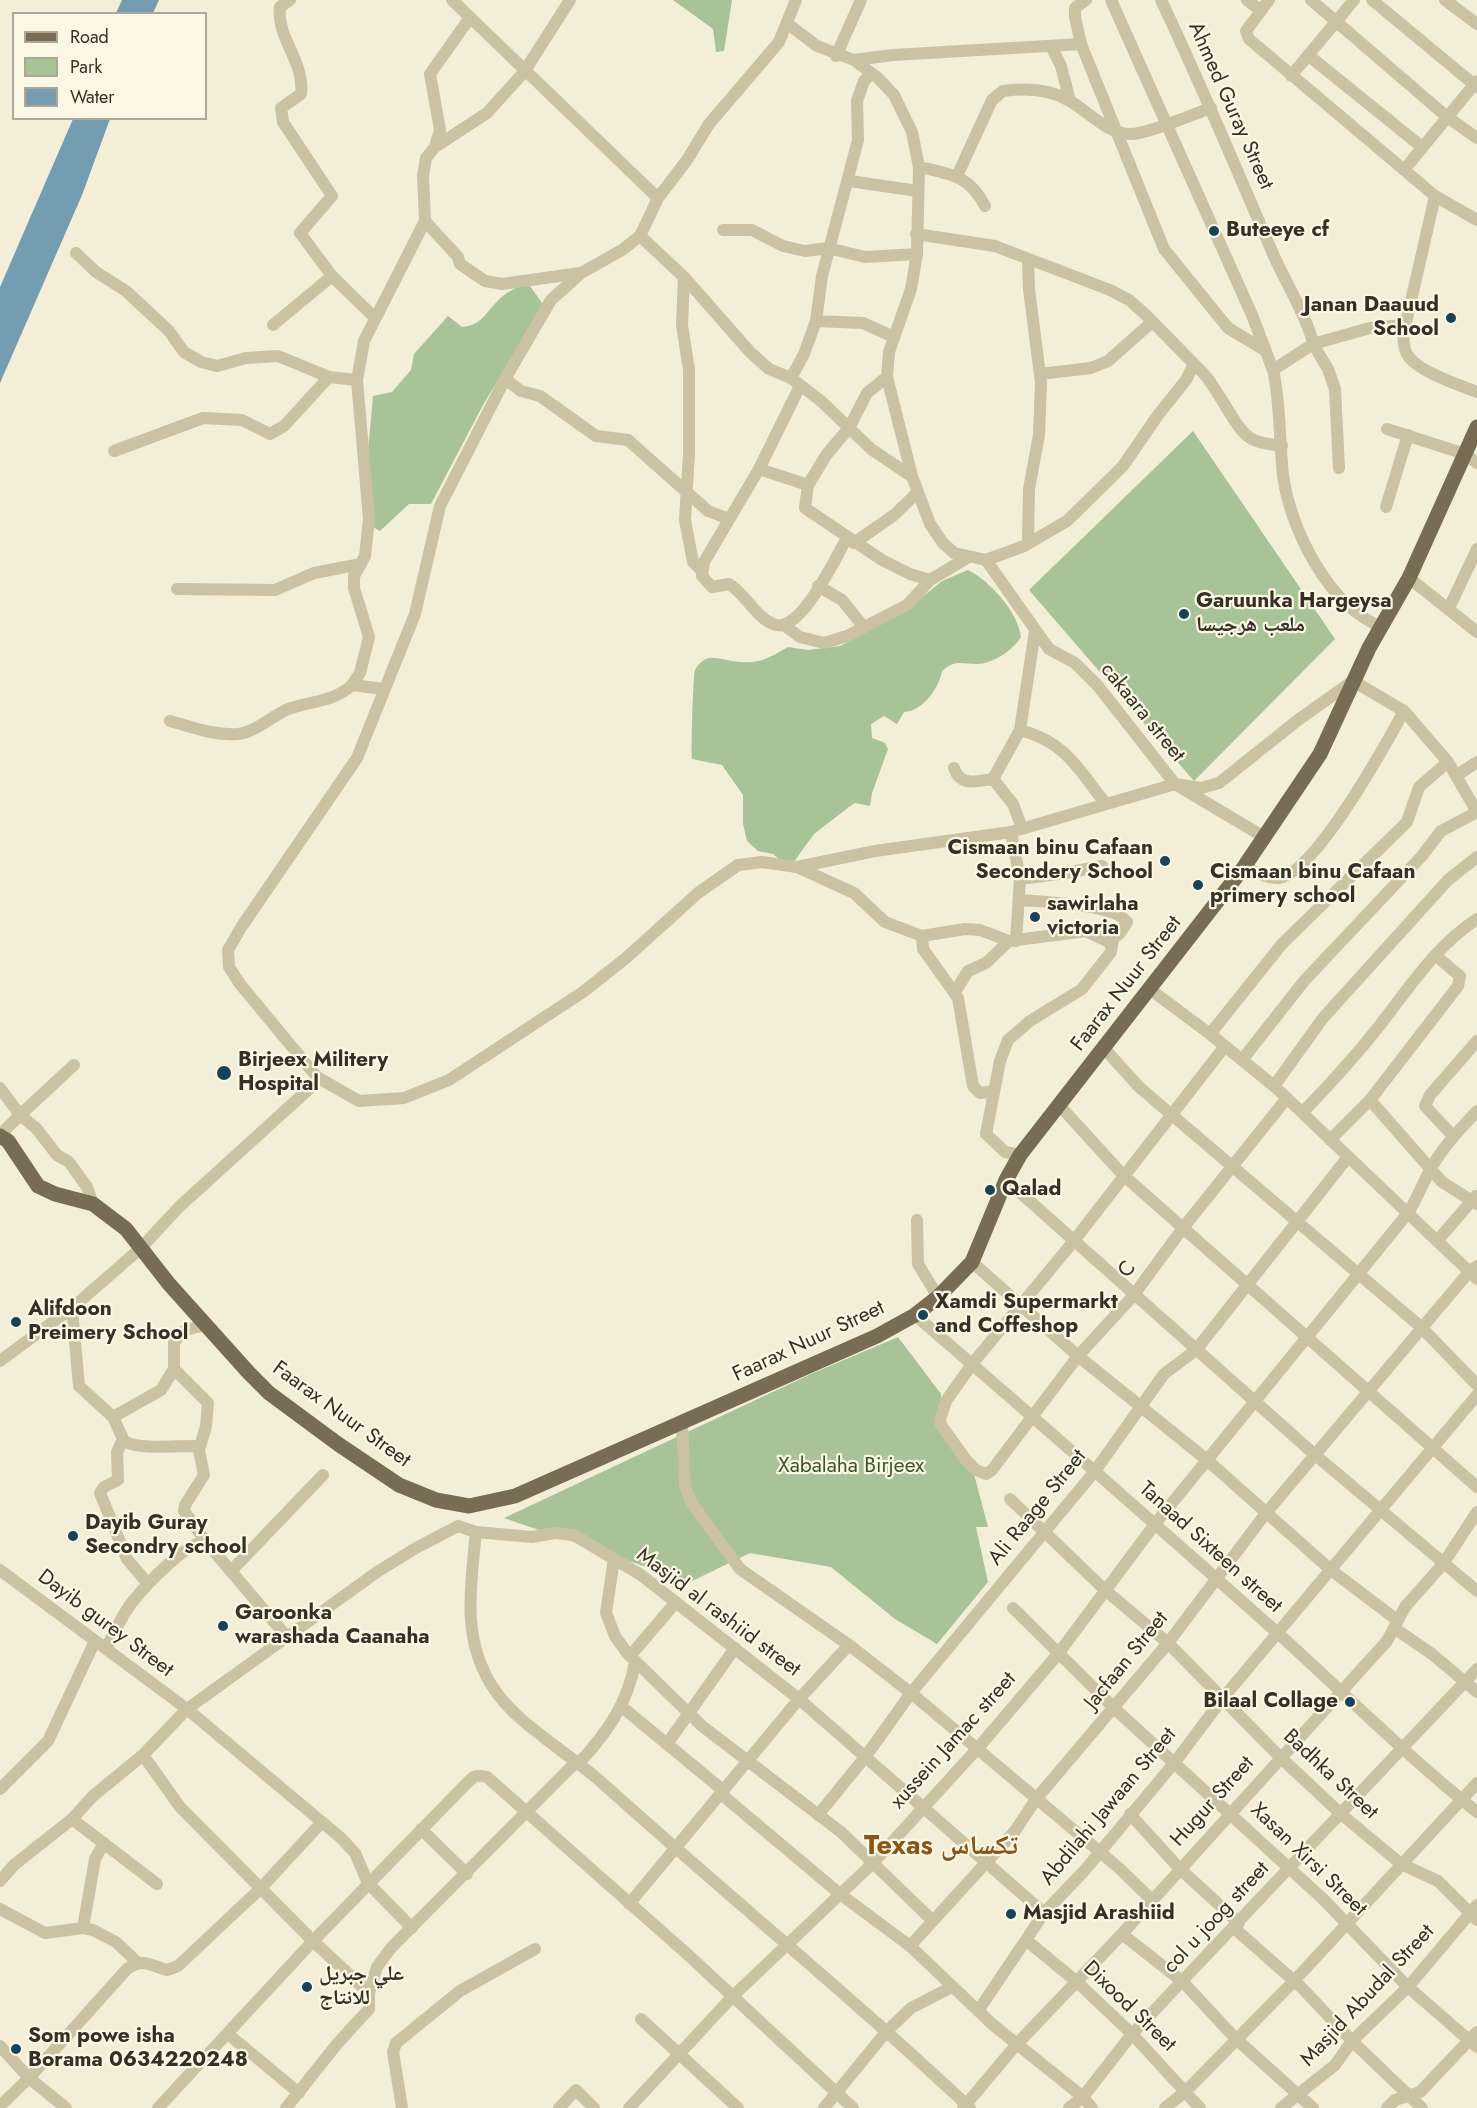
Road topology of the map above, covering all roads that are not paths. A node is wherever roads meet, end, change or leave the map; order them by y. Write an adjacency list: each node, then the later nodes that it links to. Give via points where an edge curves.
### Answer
1 (290, 0): 55 (street, via 280,7 278,20 303,78 301,94 281,108 283,122 332,196 300,233)
2 (452, 0): 16 (street)
3 (570, 0): 25 (street)
4 (796, 0): 18 (street)
5 (861, 0): 23 (street)
6 (1086, 0): 20 (street, via 1076,8)
7 (1112, 0): 32 (street)
8 (1161, 0): 30 (street, Ahmed Guray Street)
9 (1246, 0): 15 (street)
10 (1269, 0): 15 (street)
11 (1311, 0): 17 (street)
12 (1354, 0): 17 (street)
13 (1372, 0): 28 (street)
14 (1445, 0): 19 (street)
15 (1260, 10): 27 (street, via 1246,31 1249,39)
16 (469, 19): 25 (street); 35 (street, via 430,74 440,130)
17 (1335, 20): 22 (street); 31 (street)
18 (788, 24): 23 (street); 43 (street, via 779,42 709,124)
19 (1477, 24)
20 (1081, 44): 21 (street); 33 (street)
21 (1051, 46): 24 (street); 29 (street)
22 (1308, 55): 27 (street); 36 (street)
23 (836, 56): 24 (street)
24 (854, 60): 26 (street)
25 (524, 72): 35 (street, via 487,113); 43 (street)
26 (871, 74): 37 (street, via 894,96 912,132); 40 (street, via 857,101 858,140)
27 (1291, 76): 38 (street)
28 (1476, 84): 31 (street)
29 (1070, 101): 33 (street); 39 (street, via 1040,90 1017,89 996,94)
30 (1211, 108): 32 (street); 63 (street, Ahmed Guray Street)
31 (1446, 116): 34 (street); 36 (street)
32 (1167, 123): 33 (street, via 1132,134); 64 (street, via 1252,315)
33 (1117, 132): 64 (street, via 1164,249 1228,328)
34 (1477, 138)
35 (435, 147): 46 (street, via 424,167)
36 (1422, 147): 38 (street)
37 (918, 167): 39 (street); 41 (street)
38 (1404, 170): 42 (street)
39 (957, 176): 44 (street, via 974,188)
40 (849, 181): 41 (street); 50 (street)
41 (918, 191): 48 (street)
42 (1435, 196): 45 (street); 61 (street)
43 (658, 198): 49 (street)
44 (985, 206)
45 (1475, 216)
46 (425, 221): 54 (street, via 460,264 485,281 502,284); 57 (street)
47 (723, 230): 50 (street, via 752,230 783,246 805,251)
48 (916, 234): 52 (street); 53 (street, via 995,246)
49 (640, 236): 54 (street); 56 (street)
50 (828, 248): 52 (street, via 865,257); 58 (street)
51 (76, 253): 68 (street, via 96,272 126,291 169,331 184,352 201,362 217,366 246,358 278,356)
52 (917, 254): 62 (street, via 911,289)
53 (1028, 261): 59 (street, via 1110,290 1129,300); 67 (street)
54 (581, 273): 70 (street, via 551,300)
55 (332, 276): 57 (street); 60 (street)
56 (684, 277): 72 (street, via 750,352 770,369); 85 (street, via 682,325 688,370 689,454)
57 (375, 318): 71 (street, via 363,341)
58 (816, 321): 62 (street, via 863,323); 72 (street)
59 (1152, 322): 65 (street); 67 (street, via 1108,361 1091,368)
60 (273, 325)
61 (1405, 325): 63 (street, via 1370,328); 73 (street, via 1407,355 1426,370)
62 (894, 337): 69 (street)
63 (1313, 344): 66 (street); 81 (street, Ahmed Guray Street, via 1335,388)
64 (1263, 349): 66 (street)
65 (1194, 364): 78 (street, via 1221,394 1249,437); 90 (street, via 1123,466 1067,521)
66 (1273, 370): 78 (street)
67 (1040, 374): 90 (street, via 1039,435 1029,489)
68 (329, 377): 71 (street); 79 (street, via 284,426 270,434 242,420 203,418)
69 (887, 377): 75 (street, via 867,393); 83 (street)
70 (506, 379): 85 (street, via 521,391 540,396 596,436 628,440); 108 (street, via 440,506 415,614)
71 (357, 380): 94 (street, via 369,519)
72 (796, 382): 75 (street); 82 (street)
73 (1477, 392)
74 (1477, 427): 80 (main road, Faarax Nuur Street)
75 (849, 428): 83 (street, via 871,449); 84 (street, via 826,454)
76 (1387, 429): 77 (street)
77 (1408, 435): 80 (street); 87 (street)
78 (1282, 446): 103 (street, via 1293,519 1318,569 1354,610)
79 (114, 451)
80 (1471, 459): 96 (main road, Faarax Nuur Street)
81 (1339, 468)
82 (759, 469): 84 (street); 88 (street)
83 (912, 476): 86 (street)
84 (808, 485): 89 (street, via 805,508)
85 (686, 492): 88 (street, via 708,511); 95 (street, via 685,520 691,554)
86 (918, 492): 89 (street, via 894,515); 92 (street, via 930,524 943,543 954,554)
87 (1386, 507)
88 (729, 519): 95 (street)
89 (850, 541): 97 (street, via 910,574); 98 (street)
90 (1028, 542): 93 (street)
91 (1477, 549): 100 (street)
92 (967, 558): 93 (street); 97 (street)
93 (986, 560): 104 (street)
94 (361, 564): 99 (street, via 314,573 275,590); 107 (street, via 354,576 354,588 369,637 360,673)
95 (702, 571): 101 (street, via 705,582 712,587 729,584 760,616 774,625)
96 (1409, 578): 100 (street); 103 (main road, Faarax Nuur Street)
97 (930, 580): 102 (street, via 907,605)
98 (818, 586): 101 (street, via 805,608); 102 (street, via 842,600)
99 (177, 589)
100 (1449, 608): 105 (street)
101 (785, 626): 102 (street, via 800,637 824,643)
102 (863, 626)
103 (1382, 627): 106 (main road, Faarax Nuur Street)
104 (1035, 631): 111 (street); 117 (street, cakaara street, via 1049,649 1076,663 1098,686)
105 (1477, 632)
106 (1353, 681): 109 (street); 117 (street, cakaara street, via 1219,783 1201,788); 121 (main road, Faarax Nuur Street, via 1320,754)
107 (352, 685): 108 (street); 110 (street, via 345,692 287,710 240,734 217,734)
108 (384, 689): 141 (street, via 357,758 228,950 229,967 240,984)
109 (1404, 711): 112 (street); 125 (street, via 1366,779 1302,865 1279,878)
110 (170, 721)
111 (1020, 730): 116 (street); 118 (street, via 1040,735 1058,746)
112 (1448, 762): 115 (street); 135 (street, via 1419,788 1407,822 1282,944)
113 (1477, 762): 115 (street)
114 (954, 768): 116 (street, via 964,782)
115 (1456, 776): 119 (street)
116 (993, 779): 120 (street, via 1013,804)
117 (1175, 784): 118 (street); 121 (street)
118 (1106, 804): 120 (street)
119 (1477, 812): 139 (street, via 1441,831 1304,981)
120 (1016, 830): 124 (street); 126 (street)
121 (1264, 837): 125 (main road, Faarax Nuur Street)
122 (1477, 857): 142 (street, via 1448,880 1323,1018)
123 (1102, 866): 126 (street)
124 (797, 867): 129 (street, via 854,893 885,922); 141 (street, via 762,862 738,865 698,893 584,992 449,1080 404,1098 359,1101)
125 (1244, 867): 133 (main road, Faarax Nuur Street)
126 (1020, 879): 127 (street)
127 (1020, 900): 130 (street, via 1090,908 1125,919 1124,927); 131 (street)
128 (1477, 919): 132 (street)
129 (922, 936): 131 (street, via 965,929); 134 (street, via 923,949)
130 (1113, 939): 131 (street, via 1109,942 1086,931); 144 (street, via 1111,952 1082,989 1030,1021 1008,1040)
131 (1013, 941): 134 (street, via 986,963 968,971)
132 (1435, 955): 146 (street, via 1461,981); 149 (street, via 1341,1072)
133 (1151, 990): 135 (street); 138 (main road, Faarax Nuur Street)
134 (955, 992): 144 (street, via 973,1086 981,1093)
135 (1210, 1034): 137 (street)
136 (1477, 1041): 153 (street, via 1425,1106)
137 (1225, 1046): 139 (street); 150 (street)
138 (1103, 1047): 147 (main road, Faarax Nuur Street); 150 (street, via 1139,1087)
139 (1242, 1059): 142 (street)
140 (74, 1065): 151 (street)
141 (317, 1077): 169 (street, via 310,1088)
142 (1274, 1086): 145 (street)
143 (0, 1088): 151 (street)
144 (994, 1091): 155 (street, via 986,1134 1005,1152)
145 (1287, 1098): 149 (street); 157 (street, C)
146 (1370, 1100): 154 (street); 158 (street)
147 (1060, 1106): 155 (main road, Faarax Nuur Street); 159 (street)
148 (1477, 1111): 153 (street, xussein Jamac street)
149 (1303, 1112): 154 (street)
150 (1172, 1114): 157 (street); 159 (street)
151 (20, 1115): 152 (street); 162 (street, via 57,1155 69,1162 87,1187)
152 (0, 1135): 162 (main road, via 38,1186)
153 (1453, 1136): 158 (street, xussein Jamac street)
154 (1330, 1140): 156 (street)
155 (1020, 1155): 160 (main road, Faarax Nuur Street)
156 (1348, 1157): 163 (street); 165 (street, Ali Raage Street)
157 (1234, 1167): 165 (street); 166 (street, C)
158 (1430, 1170): 161 (street, via 1452,1190); 163 (street, xussein Jamac street)
159 (1123, 1175): 166 (street); 168 (street)
160 (1006, 1180): 168 (street); 170 (main road, Faarax Nuur Street)
161 (1476, 1200): 167 (street)
162 (93, 1204): 169 (main road, Faarax Nuur Street, via 126,1229)
163 (1408, 1212): 167 (street); 172 (street, xussein Jamac street)
164 (917, 1220): 175 (street, via 918,1264)
165 (1297, 1221): 172 (street); 173 (street, Ali Raage Street)
166 (1183, 1228): 173 (street); 174 (street, C)
167 (1437, 1241): 171 (street)
168 (1072, 1242): 174 (street); 176 (street)
169 (141, 1248): 177 (street); 179 (main road, Faarax Nuur Street)
170 (972, 1262): 175 (main road, Faarax Nuur Street); 176 (street)
171 (1474, 1272): 180 (street, Jacfaan Street)
172 (1358, 1275): 180 (street); 181 (street, xussein Jamac street)
173 (1245, 1285): 181 (street); 182 (street, Ali Raage Street)
174 (1133, 1296): 182 (street); 183 (street, C)
175 (938, 1297): 178 (main road, Faarax Nuur Street)
176 (1020, 1305): 183 (street); 185 (street)
177 (72, 1308): 184 (street); 192 (street, via 79,1386)
178 (915, 1315): 185 (street, Tanaad Sixteen street); 194 (main road, Faarax Nuur Street)
179 (206, 1325): 186 (street, via 177,1336); 204 (main road, Faarax Nuur Street, via 269,1393 338,1444 399,1485 436,1500)
180 (1421, 1327): 187 (street); 188 (street, Jacfaan Street)
181 (1305, 1337): 188 (street); 190 (street, xussein Jamac street)
182 (1196, 1350): 190 (street); 191 (street, Ali Raage Street, via 1164,1374)
183 (1078, 1356): 191 (street); 193 (street, C)
184 (0, 1361)
185 (972, 1364): 193 (street, Tanaad Sixteen street); 193 (street, C, via 946,1401 940,1420 976,1470 986,1474 992,1470)
186 (174, 1369): 192 (street, via 161,1390); 196 (street, via 208,1403)
187 (1477, 1385)
188 (1367, 1392): 197 (street); 198 (street, Jacfaan Street)
189 (1477, 1395): 197 (street, Abdilahi Jawaan Street)
190 (1256, 1401): 198 (street); 199 (street, xussein Jamac street)
191 (1140, 1408): 199 (street); 200 (street, Ali Raage Street)
192 (113, 1417): 195 (street)
193 (1034, 1418): 200 (street, Tanaad Sixteen street)
194 (682, 1424): 204 (main road, Faarax Nuur Street, via 514,1496); 229 (street, via 685,1486 691,1502 733,1561)
195 (123, 1441): 196 (street, via 144,1448 171,1444); 219 (street, via 117,1452 118,1480 100,1493 127,1559)
196 (200, 1446): 212 (street, via 204,1475 184,1511)
197 (1433, 1448): 202 (street); 205 (street, Abdilahi Jawaan Street)
198 (1314, 1454): 205 (street); 207 (street, Jacfaan Street)
199 (1207, 1460): 207 (street); 208 (street, xussein Jamac street)
200 (1095, 1471): 208 (street, Tanaad Sixteen street); 210 (street, Ali Raage Street)
201 (323, 1475): 216 (street)
202 (1477, 1487)
203 (1011, 1499): 210 (street, Badhka Street)
204 (469, 1506): 209 (street)
205 (1380, 1509): 214 (street); 217 (street, Abdilahi Jawaan Street)
206 (1477, 1512): 214 (street, Hugur Street)
207 (1266, 1513): 217 (street); 218 (street, Jacfaan Street)
208 (1155, 1524): 218 (street, Tanaad Sixteen street); 220 (street, xussein Jamac street)
209 (458, 1526): 211 (street, Masjid al rashiid street); 226 (street, via 384,1567)
210 (1046, 1531): 220 (street, Badhka Street); 238 (street, Ali Raage Street)
211 (476, 1532): 213 (street, Masjid al rashiid street, via 532,1537 574,1534); 252 (street, via 468,1607 474,1644 491,1684 507,1706)
212 (206, 1542): 216 (street); 219 (street, via 200,1541 187,1550)
213 (614, 1559): 222 (street, Masjid al rashiid street); 233 (street, via 606,1613 615,1636)
214 (1443, 1564): 221 (street); 224 (street, Hugur Street)
215 (0, 1570): 227 (street, Dayib gurey Street)
216 (232, 1570): 226 (street)
217 (1331, 1570): 224 (street); 225 (street, Abdilahi Jawaan Street)
218 (1216, 1579): 225 (street, Tanaad Sixteen street); 228 (street, Jacfaan Street)
219 (148, 1584): 231 (street, via 124,1614)
220 (1105, 1590): 228 (street, Badhka Street); 232 (street, xussein Jamac street)
221 (1477, 1591)
222 (676, 1602): 230 (street, Masjid al rashiid street); 233 (street)
223 (1013, 1608): 232 (street, Xasan Xirsi Street)
224 (1395, 1624): 235 (street); 236 (street, Hugur Street, via 1387,1641)
225 (1279, 1635): 236 (street, Tanaad Sixteen street); 239 (street, Abdilahi Jawaan Street)
226 (286, 1638): 243 (street)
227 (95, 1641): 231 (street, Dayib gurey Street); 255 (street, via 48,1741)
228 (1168, 1642): 239 (street, Badhka Street); 242 (street, Jacfaan Street)
229 (849, 1645): 238 (street); 240 (street)
230 (735, 1648): 240 (street, Masjid al rashiid street); 244 (street)
231 (106, 1649): 243 (street, Dayib gurey Street)
232 (1058, 1654): 242 (street, Xasan Xirsi Street); 246 (street, xussein Jamac street)
233 (632, 1659): 241 (street); 244 (street)
234 (1477, 1669): 235 (street, col u joog street)
235 (1466, 1682): 237 (street); 247 (street, col u joog street)
236 (1341, 1691): 247 (street, Tanaad Sixteen street); 250 (street, Hugur Street)
237 (1477, 1692)
238 (911, 1693): 246 (street); 249 (street, Ali Raage Street)
239 (1223, 1698): 250 (street, Badhka Street); 253 (street, Abdilahi Jawaan Street)
240 (799, 1699): 249 (street, Masjid al rashiid street); 251 (street)
241 (622, 1707): 245 (street); 252 (street, via 600,1740)
242 (1115, 1709): 253 (street, Xasan Xirsi Street); 257 (street, Jacfaan Street)
243 (187, 1710): 248 (street); 267 (street, Dayib gurey Street)
244 (688, 1712): 245 (street); 251 (street)
245 (667, 1744): 256 (street)
246 (978, 1748): 257 (street); 259 (street, xussein Jamac street)
247 (1401, 1748): 258 (street, Tanaad Sixteen street); 264 (street, col u joog street)
248 (142, 1755): 266 (street); 281 (street, via 180,1807)
249 (866, 1756): 259 (street, Masjid al rashiid street); 265 (street, Ali Raage Street)
250 (1280, 1757): 261 (street, Hugur Street); 264 (street, Badhka Street)
251 (750, 1761): 256 (street); 265 (street)
252 (578, 1762): 262 (street); 270 (street)
253 (1175, 1762): 261 (street, Xasan Xirsi Street); 263 (street, Abdilahi Jawaan Street)
254 (1477, 1783): 258 (street)
255 (0, 1789)
256 (723, 1792): 270 (street); 282 (street)
257 (1036, 1800): 271 (street); 272 (street, Jacfaan Street, via 1015,1831)
258 (1462, 1800): 260 (street, Tanaad Sixteen street); 274 (street)
259 (922, 1805): 272 (street, Masjid al rashiid street); 273 (street, xussein Jamac street)
260 (1477, 1812)
261 (1231, 1813): 275 (street, Hugur Street); 276 (street, Xasan Xirsi Street)
262 (527, 1814): 268 (street, via 487,1777 475,1776); 277 (street); 284 (street)
263 (1130, 1814): 271 (street, Abdilahi Jawaan Street); 275 (street)
264 (1341, 1814): 274 (street, Badhka Street); 276 (street, col u joog street)
265 (818, 1815): 273 (street)
266 (72, 1819): 269 (street); 278 (street)
267 (322, 1822): 279 (street, Dayib gurey Street, via 355,1853); 281 (street)
268 (421, 1829): 277 (street); 279 (street)
269 (104, 1843): 280 (street); 291 (street, via 95,1859)
270 (675, 1850): 284 (street); 296 (street)
271 (1100, 1852): 283 (street); 286 (street, Abdilahi Jawaan Street)
272 (985, 1862): 286 (street, Masjid al rashiid street); 288 (street, Jacfaan Street)
273 (872, 1864): 282 (street, xussein Jamac street); 288 (street)
274 (1401, 1864): 287 (street, Badhka Street, via 1438,1881); 289 (street)
275 (1179, 1868): 283 (street, Hugur Street); 290 (street)
276 (1290, 1868): 289 (street, Xasan Xirsi Street); 290 (street, col u joog street)
277 (467, 1874): 292 (street)
278 (0, 1881)
279 (368, 1883): 292 (street); 295 (street)
280 (157, 1884)
281 (261, 1888): 295 (street); 299 (street, via 178,1966 167,1970 148,1961)
282 (840, 1894): 296 (street, xussein Jamac street); 297 (street)
283 (1152, 1900): 293 (street, Hugur Street)
284 (629, 1904): 306 (street)
285 (0, 1909): 291 (street, via 45,1933)
286 (1044, 1913): 294 (street, Abdilahi Jawaan Street)
287 (1474, 1913): 304 (street, Masjid Abudal Street)
288 (933, 1921): 297 (street, Jacfaan Street)
289 (1346, 1922): 300 (street); 304 (street, Xasan Xirsi Street)
290 (1236, 1926): 300 (street); 302 (street, col u joog street)
291 (83, 1928): 299 (street, via 116,1941)
292 (412, 1928): 305 (street, via 377,1967)
293 (1122, 1934): 301 (street, Hugur Street); 302 (street)
294 (1026, 1940): 301 (street, Dixood Street); 307 (street, Abdilahi Jawaan Street)
295 (313, 1941): 305 (street); 310 (street)
296 (785, 1944): 306 (street, xussein Jamac street); 309 (street)
297 (910, 1946): 303 (street)
298 (535, 1949): 330 (street, via 459,1991 396,2043 393,2052)
299 (137, 1962): 318 (street)
300 (1294, 1981): 312 (street); 314 (street)
301 (1077, 1982): 311 (street, Dixood Street); 315 (street, Hugur Street)
302 (1183, 1982): 311 (street, col u joog street); 312 (street)
303 (952, 1986): 307 (street); 309 (street, via 911,2008)
304 (1408, 1987): 313 (street, Xasan Xirsi Street); 314 (street, Masjid Abudal Street)
305 (369, 1994): 320 (street, via 369,2009)
306 (732, 1997): 317 (street, xussein Jamac street); 321 (street)
307 (978, 2011): 315 (street)
308 (641, 2019): 317 (street)
309 (886, 2032): 321 (street); 327 (street)
310 (228, 2034): 320 (street); 326 (street)
311 (1132, 2034): 319 (street, Dixood Street); 322 (street, col u joog street)
312 (1235, 2038): 319 (street); 323 (street)
313 (1474, 2040): 324 (street, via 1420,2092)
314 (1352, 2041): 323 (street, Masjid Abudal Street, via 1324,2076); 324 (street)
315 (1016, 2044): 322 (street); 327 (street, Hugur Street)
316 (0, 2046): 318 (street)
317 (679, 2055): 333 (street, xussein Jamac street); 334 (street)
318 (29, 2078): 325 (street); 328 (street)
319 (1186, 2091): 339 (street); 340 (street, Dixood Street)
320 (298, 2093): 329 (street)
321 (837, 2094): 335 (street); 336 (street)
322 (1083, 2097): 337 (street, col u joog street); 338 (street)
323 (1297, 2097): 341 (street, Masjid Abudal Street); 342 (street)
324 (1409, 2097): 343 (street, via 1395,2100); 344 (street)
325 (0, 2106)
326 (160, 2107)
327 (966, 2107)
328 (66, 2108)
329 (286, 2108)
330 (402, 2108)
331 (559, 2108): 332 (street, via 576,2090)
332 (594, 2108)
333 (629, 2108)
334 (738, 2108)
335 (824, 2108)
336 (853, 2108)
337 (1069, 2108)
338 (1092, 2108)
339 (1165, 2108)
340 (1200, 2108)
341 (1281, 2108)
342 (1312, 2108)
343 (1387, 2108)
344 (1422, 2108)

